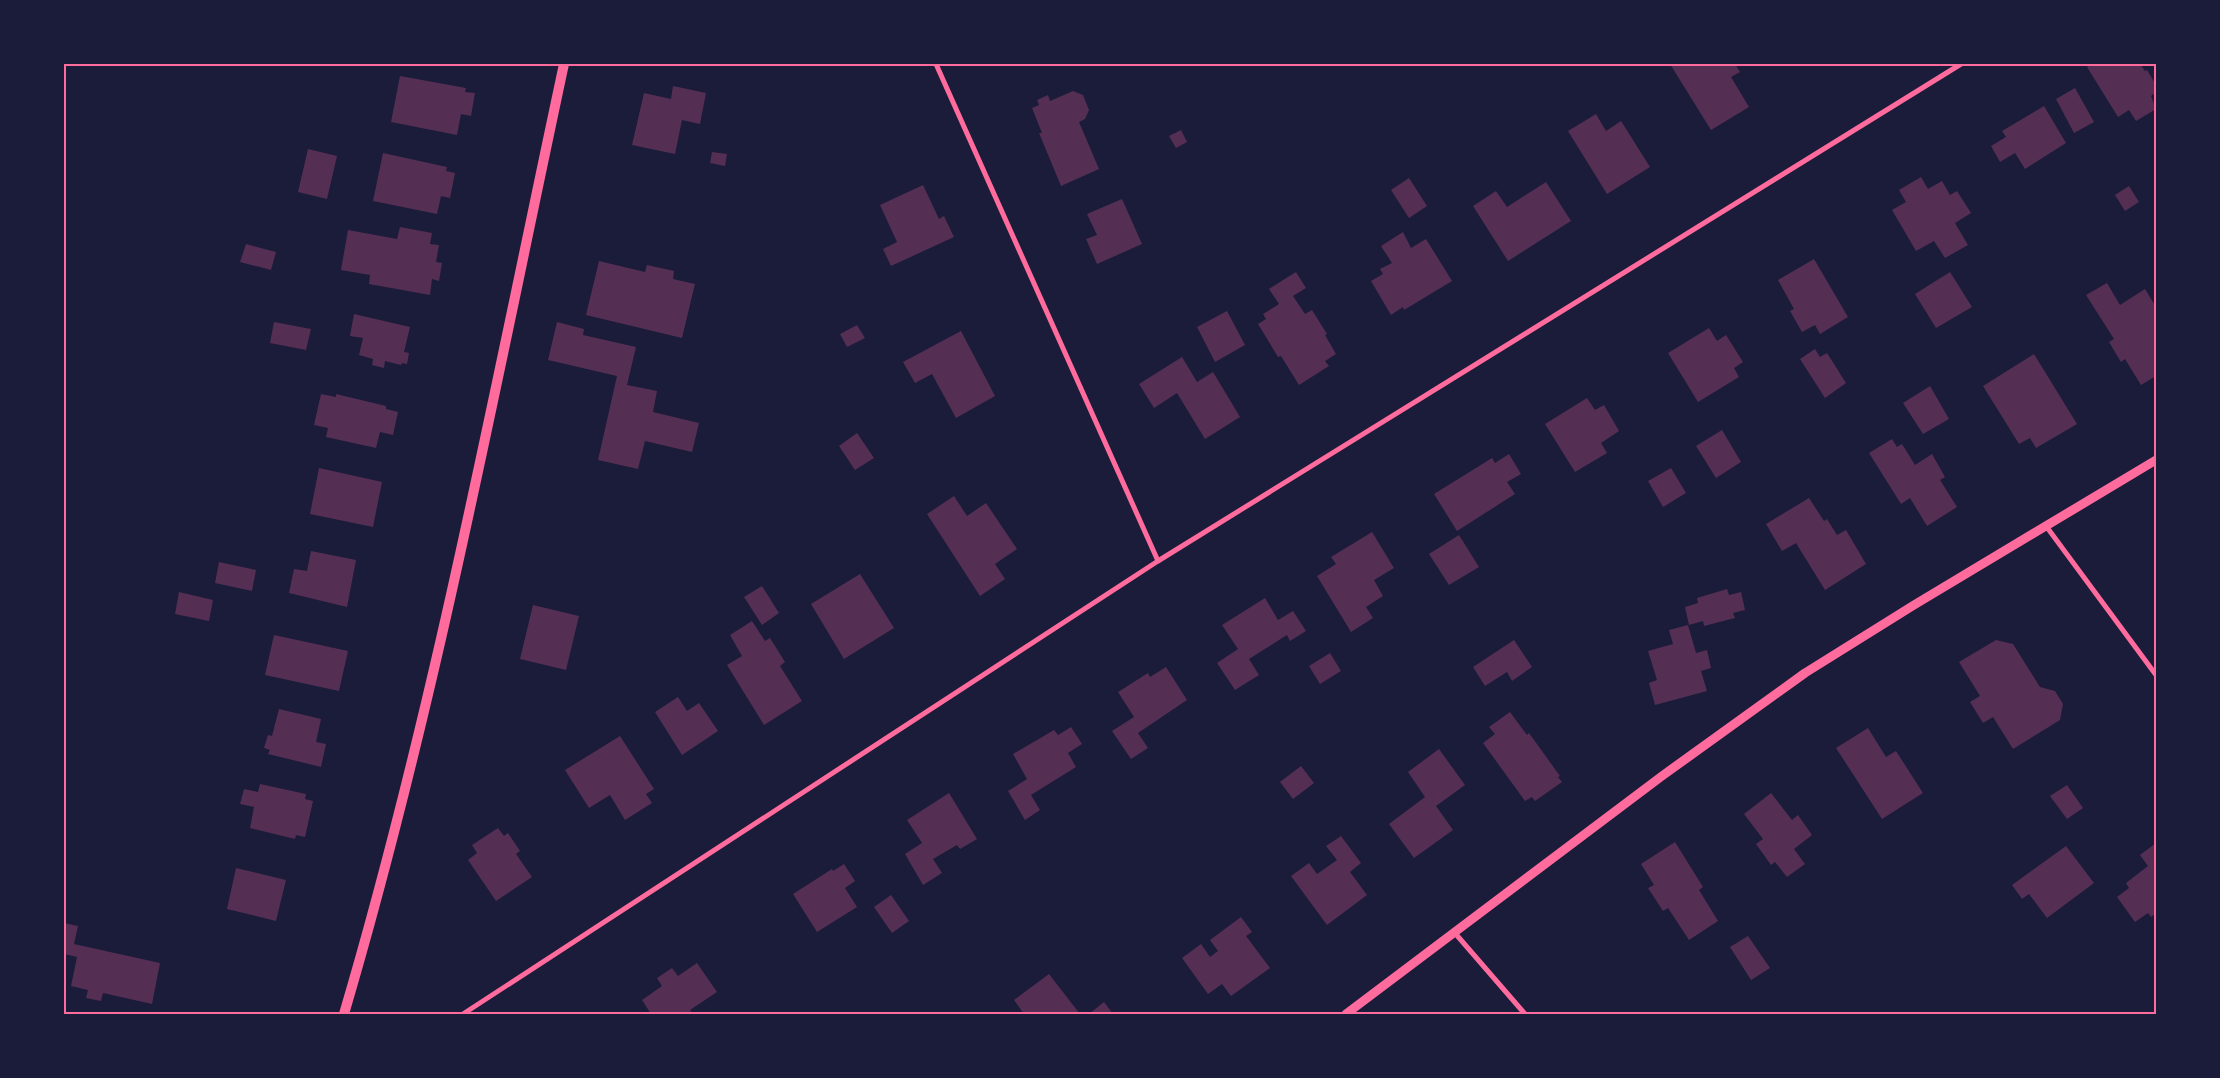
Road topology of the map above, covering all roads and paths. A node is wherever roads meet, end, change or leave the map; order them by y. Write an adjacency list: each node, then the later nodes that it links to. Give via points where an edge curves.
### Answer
1 (564, 64): 9 (main road, via 406,785 373,917)
2 (936, 64): 6 (street)
3 (1961, 64): 6 (street)
4 (2156, 460): 5 (street)
5 (2046, 526): 7 (street); 8 (street, via 1805,674 1662,776)
6 (1158, 561): 10 (street)
7 (2156, 675)
8 (1454, 932): 11 (street); 12 (street)
9 (344, 1014)
10 (463, 1014)
11 (1346, 1014)
12 (1525, 1014)

